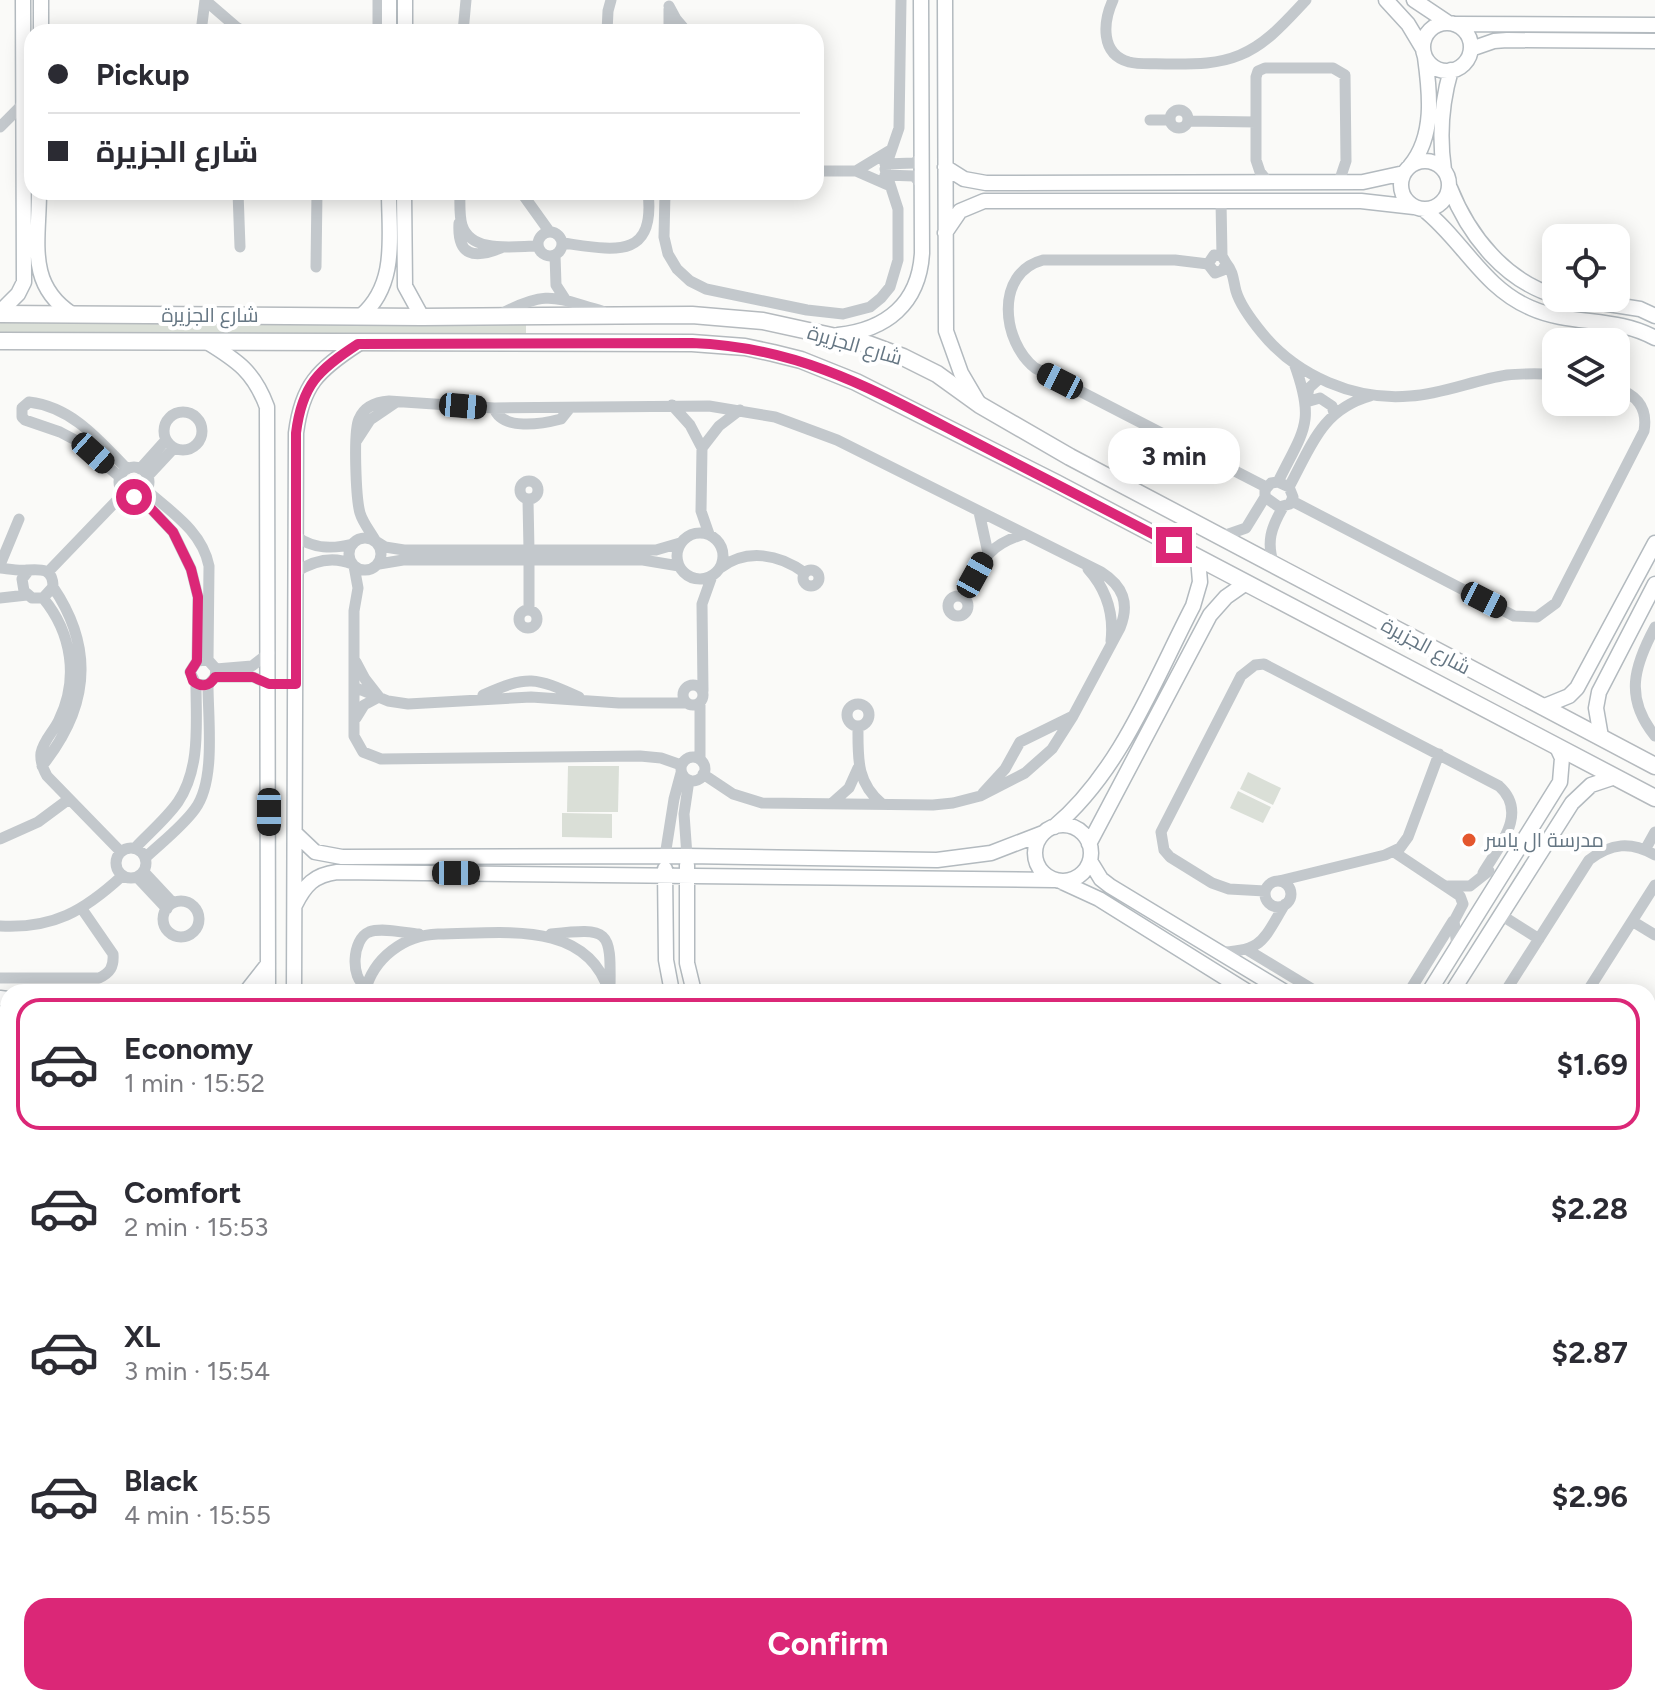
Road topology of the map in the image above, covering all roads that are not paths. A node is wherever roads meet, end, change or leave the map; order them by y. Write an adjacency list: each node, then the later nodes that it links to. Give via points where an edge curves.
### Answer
1 (23, 0): 33 (street)
2 (41, 0): 18 (street)
3 (205, 0): 19 (street); 20 (street)
4 (378, 0): 21 (street)
5 (389, 0): 22 (street)
6 (405, 0): 23 (street)
7 (466, 0): 24 (street)
8 (611, 0): 25 (street)
9 (901, 0): 37 (street, via 900,120)
10 (921, 0): 38 (street)
11 (945, 0): 41 (street)
12 (1113, 0): 13 (street, via 1105,32 1118,57 1136,63 1196,64 1249,51)
13 (1306, 0)
14 (1386, 0): 31 (street)
15 (1414, 0): 17 (street)
16 (669, 3): 26 (street); 27 (street)
17 (1451, 23): 28 (street); 30 (street, via 1467,34); 31 (street, via 1432,27 1423,41)
18 (41, 24)
19 (202, 24)
20 (233, 24)
21 (378, 24)
22 (380, 24)
23 (405, 24)
24 (464, 24)
25 (607, 24)
26 (669, 24)
27 (680, 24)
28 (1655, 25)
29 (1655, 41): 30 (street, via 1507,40)
30 (1471, 49): 32 (street, via 1464,63)
31 (1424, 53): 32 (street, via 1436,68); 42 (street, via 1427,130 1422,150)
32 (1451, 70): 43 (street, via 1441,127)
33 (24, 103): 36 (street)
34 (1150, 120): 35 (street, via 1170,120 1178,110 1188,121)
35 (1256, 122): 39 (street); 40 (street, via 1256,77 1261,69 1338,68 1345,80)
36 (0, 127)
37 (890, 150): 45 (street); 46 (street)
38 (922, 158): 46 (street); 52 (street)
39 (1256, 160): 47 (street); 48 (street)
40 (1346, 161): 49 (street); 50 (street)
41 (945, 167): 51 (street, via 964,179); 68 (street)
42 (1407, 170): 43 (street, via 1428,161); 50 (street); 66 (street, via 1402,192)
43 (1444, 170): 53 (street)
44 (824, 171): 45 (street)
45 (856, 171): 46 (street)
46 (886, 174): 52 (street, via 914,176); 63 (street, via 898,209 896,274 870,307 843,314 706,289 690,281 668,254)
47 (1239, 182): 48 (street); 51 (street)
48 (1268, 182): 49 (street)
49 (1339, 182): 50 (street)
50 (1355, 182)
51 (997, 183): 64 (street)
52 (922, 185): 72 (street)
53 (1450, 188): 66 (street, via 1441,204); 81 (street, via 1467,223 1501,266)
54 (29, 200): 73 (street)
55 (38, 200): 73 (street)
56 (238, 200): 71 (street)
57 (317, 200): 78 (street)
58 (390, 200): 77 (street)
59 (403, 200): 77 (street)
60 (460, 200): 70 (street, via 462,226 477,243)
61 (527, 200): 67 (street)
62 (649, 200): 69 (street, via 650,219 639,241 614,248)
63 (665, 200)
64 (997, 201): 65 (street); 68 (street, via 960,211)
65 (1221, 201): 66 (street, via 1361,201); 76 (street)
66 (1418, 208): 95 (street, via 1443,226 1487,279 1515,300 1547,314 1615,323)
67 (549, 231): 69 (street); 70 (street, via 540,236)
68 (945, 233): 74 (street)
69 (563, 243): 75 (street)
70 (538, 246): 75 (street)
71 (240, 247)
72 (922, 253): 74 (street); 94 (street, via 919,278 902,307 870,328)
73 (32, 254): 85 (street, via 24,282); 86 (street, via 45,290)
74 (945, 254): 109 (street, via 946,331)
75 (552, 256): 82 (street); 83 (street, via 556,285)
76 (1224, 260): 79 (street, via 1211,257); 80 (street)
77 (397, 262): 89 (street, via 379,297); 92 (street)
78 (316, 267)
79 (1212, 268): 80 (street); 117 (street, via 1175,260 1033,263 1012,285 1012,339 1035,368)
80 (1236, 291): 101 (street, via 1262,333)
81 (1542, 291)
82 (538, 299): 83 (street); 93 (street)
83 (566, 299): 90 (street)
84 (1630, 307): 91 (street)
85 (0, 313): 86 (main road, شارع الجزيرة)
86 (72, 314): 89 (main road, شارع الجزيرة)
87 (652, 315): 88 (main road, شارع الجزيرة); 90 (main road, شارع الجزيرة); 99 (main road)
88 (673, 315): 94 (main road, شارع الجزيرة, via 728,317); 100 (main road)
89 (361, 316): 92 (main road, شارع الجزيرة)
90 (622, 316): 93 (main road, شارع الجزيرة)
91 (1655, 316)
92 (422, 317): 93 (main road, شارع الجزيرة)
93 (495, 317)
94 (831, 336): 109 (main road, شارع الجزيرة, via 903,357)
95 (1655, 338)
96 (0, 341): 97 (main road, شارع الجزيرة)
97 (207, 342): 98 (main road, شارع الجزيرة); 112 (street, via 241,365 260,388)
98 (358, 344): 99 (main road, شارع الجزيرة); 113 (street, via 317,374 299,408)
99 (652, 344): 100 (main road, شارع الجزيرة)
100 (674, 344): 139 (main road, شارع الجزيرة, via 745,347 829,370)
101 (1294, 363): 103 (street); 107 (street)
102 (1542, 374): 106 (street, via 1508,375 1420,395)
103 (1319, 379): 104 (street); 107 (street, via 1309,388)
104 (1343, 388): 106 (street); 111 (street)
105 (1630, 393): 121 (street, via 1646,420 1644,431 1556,603 1537,617 1514,616)
106 (1371, 396): 111 (street)
107 (1306, 402): 111 (street, via 1320,398); 117 (street, via 1305,427)
108 (672, 405): 110 (street); 115 (street); 125 (street, via 569,409 561,419 528,424 501,418 494,408 396,402 375,414 357,440)
109 (980, 405): 129 (main road, شارع الجزيرة)
110 (740, 410): 115 (street); 123 (street, via 817,431)
111 (1334, 413): 117 (street)
112 (268, 433): 113 (street); 166 (street)
113 (296, 433): 128 (street)
114 (170, 444): 116 (street)
115 (702, 448): 122 (street)
116 (134, 473): 116 (street, via 76,419 37,403 25,404 25,420 60,432); 118 (street, via 120,488); 119 (street)
117 (1275, 488): 121 (street, via 1293,493); 121 (street, via 1269,501); 129 (street, via 1246,528)
118 (124, 493): 119 (street); 147 (street)
119 (143, 493): 171 (street, via 173,532 191,569); 171 (street, via 194,532 206,553)
120 (528, 500): 137 (street)
121 (1288, 504): 144 (street, via 1269,538)
122 (701, 511): 126 (street); 130 (street)
123 (979, 512): 127 (street); 136 (street)
124 (19, 519): 145 (street)
125 (363, 519): 131 (street); 132 (street)
126 (709, 534): 130 (street); 134 (street)
127 (1024, 534): 136 (street); 187 (street, via 1112,579 1125,602 1125,615)
128 (296, 536): 135 (street); 148 (street)
129 (1220, 537): 144 (main road, شارع الجزيرة)
130 (685, 539): 137 (street, via 656,550); 143 (street, via 677,551)
131 (376, 541): 132 (street); 137 (street, via 404,550); 142 (street, via 382,553)
132 (354, 542): 135 (street); 141 (street, via 349,550)
133 (1655, 543): 186 (street, via 1577,688)
134 (720, 545): 138 (street); 149 (street, via 722,561)
135 (321, 546): 140 (street)
136 (988, 553): 157 (street)
137 (529, 555): 142 (street, via 403,560); 143 (street); 161 (street)
138 (748, 556): 149 (street); 150 (street, via 784,560)
139 (1198, 558): 152 (main road, شارع الجزيرة); 211 (street, via 1200,582 1193,606 1114,758 1093,789)
140 (321, 561): 141 (street); 148 (street)
141 (353, 565): 142 (street, via 364,571); 156 (street)
142 (377, 566): 156 (street)
143 (679, 566): 151 (street)
144 (1275, 566): 162 (main road, شارع الجزيرة)
145 (0, 567): 146 (street)
146 (29, 570): 147 (street); 155 (street, via 22,579)
147 (48, 572): 154 (street)
148 (296, 572): 173 (street)
149 (715, 572): 151 (street); 160 (street)
150 (805, 573)
151 (690, 577): 160 (street)
152 (1246, 583): 165 (main road, شارع الجزيرة); 215 (street, via 1210,615)
153 (1655, 584): 192 (street, via 1599,692)
154 (53, 587): 159 (street); 170 (street, via 74,627)
155 (27, 595): 158 (street); 159 (street)
156 (358, 595): 167 (street)
157 (963, 597)
158 (0, 598)
159 (43, 598): 170 (street, via 64,632)
160 (702, 604): 169 (street)
161 (529, 610)
162 (1381, 622): 164 (main road, شارع الجزيرة); 165 (main road, via 1384,640)
163 (1655, 627): 191 (street, via 1641,653 1634,687 1643,720)
164 (1411, 637): 168 (main road, via 1395,647); 186 (main road, شارع الجزيرة)
165 (1367, 647): 168 (main road, شارع الجزيرة)
166 (269, 652): 171 (street, via 252,666); 172 (street)
167 (354, 658): 176 (street); 178 (street)
168 (1395, 662): 193 (main road, شارع الجزيرة)
169 (702, 663): 177 (street); 180 (street)
170 (76, 671): 208 (street, via 78,699 69,726 42,766)
171 (207, 673): 172 (street, via 253,677); 216 (street, via 188,782 173,809); 222 (street, via 205,790 190,815)
172 (269, 684): 173 (street); 246 (street)
173 (296, 684): 213 (street)
174 (508, 684): 175 (street, via 528,679); 179 (street); 182 (street)
175 (550, 684): 181 (street); 183 (street)
176 (354, 687): 178 (street); 189 (street)
177 (687, 688): 180 (street, via 697,685); 184 (street); 185 (street)
178 (379, 697): 182 (street, via 408,704); 189 (street, via 364,705)
179 (511, 697): 181 (street); 182 (street)
180 (702, 697): 185 (street); 196 (street)
181 (546, 698): 183 (street)
182 (474, 699)
183 (587, 700): 184 (street)
184 (658, 703): 185 (street)
185 (687, 703)
186 (1542, 707): 192 (main road, شارع الجزيرة)
187 (1073, 716): 190 (street); 194 (street)
188 (858, 726): 199 (street)
189 (354, 727): 200 (street, via 363,752 381,759 640,756 661,758)
190 (1042, 731): 194 (street); 197 (street, via 1020,742)
191 (1655, 736)
192 (1601, 737): 198 (main road, شارع الجزيرة)
193 (1557, 747): 203 (main road, شارع الجزيرة); 224 (street, via 1562,758 1560,782)
194 (1052, 749): 201 (street)
195 (1439, 754): 218 (street, via 1408,837); 225 (street, via 1499,786 1512,803 1512,822); 234 (street, via 1273,666 1247,669 1163,823 1161,841 1170,857 1212,883)
196 (700, 759): 200 (street, via 687,758); 202 (street)
197 (1009, 761): 201 (street); 206 (street)
198 (1655, 766)
199 (858, 767): 204 (street); 205 (street)
200 (684, 773): 202 (street, via 698,780); 220 (street); 221 (street)
201 (1025, 773): 206 (street)
202 (703, 774): 209 (street, via 747,800)
203 (1615, 777): 207 (main road, شارع الجزيرة); 239 (street, via 1591,785 1572,803)
204 (849, 788): 205 (street); 209 (street)
205 (867, 788): 210 (street)
206 (980, 796): 210 (street, via 953,803)
207 (1655, 798)
208 (69, 799): 214 (street, via 38,822); 217 (street)
209 (831, 804): 210 (street)
210 (882, 804)
211 (1048, 830): 215 (street, via 1062,825 1079,830); 221 (street, via 991,853 955,859); 230 (street, via 1035,847 1036,864)
212 (1655, 832): 219 (street)
213 (295, 833): 220 (street, via 328,856); 236 (street)
214 (0, 839)
215 (1089, 844): 223 (street)
216 (135, 848): 217 (street); 222 (street)
217 (121, 852): 229 (street, via 116,864)
218 (1394, 852): 231 (street); 233 (street)
219 (1650, 852): 248 (street, via 1631,845 1601,850 1589,860)
220 (665, 856): 221 (street); 227 (street)
221 (687, 856): 228 (street)
222 (145, 858): 226 (street)
223 (1090, 861): 230 (street, via 1079,876); 252 (street, via 1110,886)
224 (1506, 868): 225 (street); 250 (street)
225 (1483, 873): 233 (street, via 1476,883)
226 (140, 875): 229 (street); 237 (street)
227 (665, 875): 228 (street); 236 (street, via 337,872 310,881); 263 (street)
228 (687, 875): 230 (street); 264 (street, via 687,963)
229 (122, 876): 238 (street)
230 (1058, 881): 265 (street, via 1099,899)
231 (1279, 881): 234 (street); 235 (street, via 1289,888)
232 (1655, 885): 241 (street)
233 (1455, 888): 240 (street, via 1463,904)
234 (1265, 891): 235 (street, via 1272,905)
235 (1285, 904): 249 (street)
236 (295, 905): 247 (street)
237 (170, 906)
238 (82, 909): 242 (street, via 43,924); 255 (street, via 113,954 106,975)
239 (1501, 915): 248 (street); 271 (street)
240 (1454, 921): 250 (street); 269 (street)
241 (1632, 921): 245 (street); 273 (street)
242 (0, 926)
243 (424, 934): 244 (street); 259 (street, via 366,933 357,944 356,976); 260 (street, via 388,953)
244 (545, 935): 261 (street, via 582,950); 262 (street, via 586,930 603,936 611,951)
245 (1655, 935)
246 (269, 939): 247 (street); 254 (street)
247 (294, 939): 258 (street)
248 (1539, 939): 272 (street)
249 (1260, 944): 251 (street); 253 (street)
250 (1457, 947): 270 (street)
251 (1246, 949): 252 (street); 253 (street)
252 (1216, 952): 266 (street)
253 (1266, 960): 267 (street); 268 (street)
254 (268, 963): 256 (street); 257 (street)
255 (0, 978)
256 (252, 984)
257 (268, 984)
258 (294, 984)
259 (361, 984)
260 (367, 984)
261 (606, 984)
262 (609, 984)
263 (670, 984)
264 (692, 984)
265 (1235, 984)
266 (1272, 984)
267 (1279, 984)
268 (1304, 984)
269 (1414, 984)
270 (1434, 984)
271 (1457, 984)
272 (1510, 984)
273 (1592, 984)

